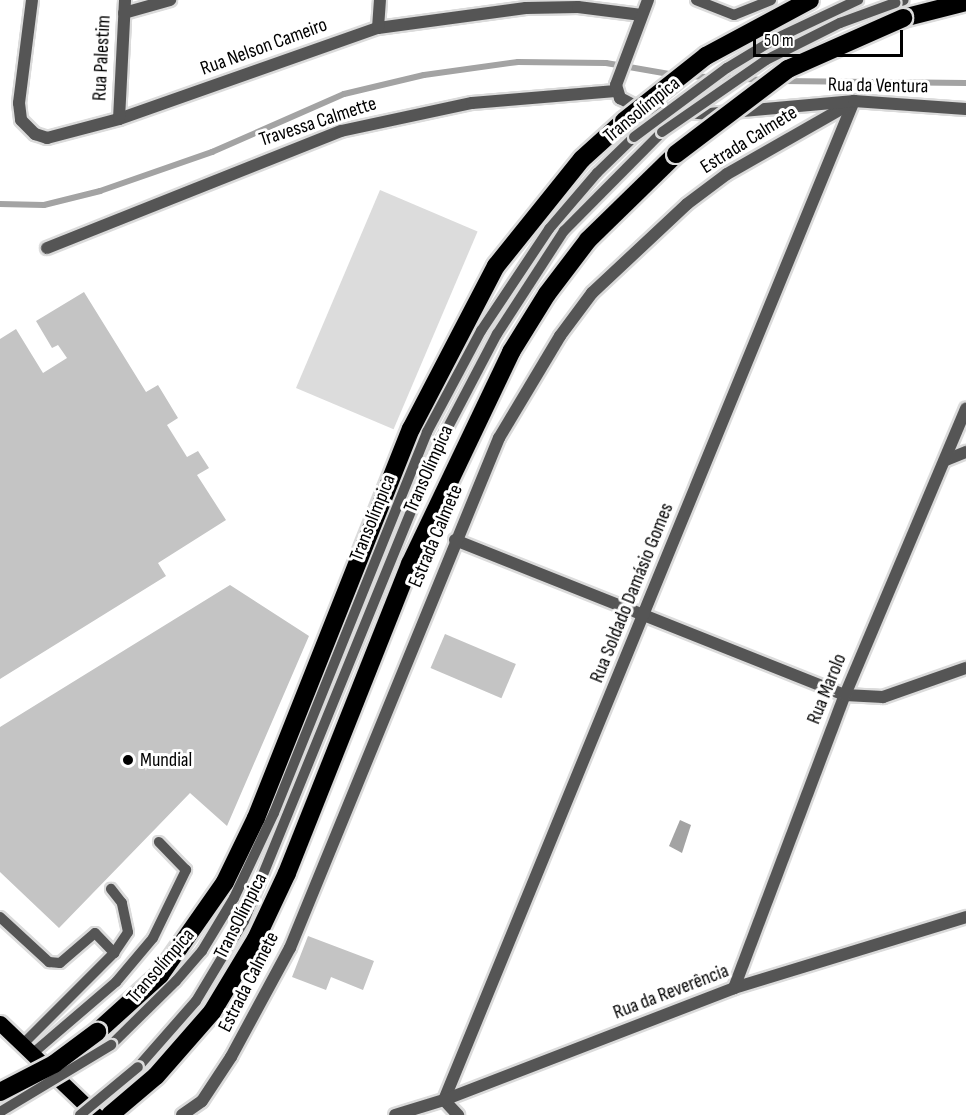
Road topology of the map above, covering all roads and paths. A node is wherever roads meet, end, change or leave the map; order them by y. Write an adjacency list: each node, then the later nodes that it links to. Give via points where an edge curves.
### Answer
1 (32, 0): 17 (street, Rua Nelson Cameiro, via 19,104 21,120 35,134 47,138)
2 (170, 0): 10 (street)
3 (380, 0): 13 (street)
4 (648, 0): 12 (street)
5 (696, 0): 6 (lane, via 734,15)
6 (771, 0)
7 (810, 0): 34 (highway, TransOlímpica, bridge, via 706,56 582,159 530,221 490,277 411,429 256,818 225,882 160,975 97,1032 54,1064)
8 (858, 0): 37 (lane, Transolímpica, bridge, via 775,39 727,68 634,137 549,229 481,331 427,432 274,813 234,898 202,951 111,1045)
9 (966, 2): 11 (highway, TransOlímpica)
10 (124, 6): 17 (street, Rua Palestim)
11 (901, 7): 38 (lane, Transolímpica, bridge, via 840,23 766,60 662,132 564,231 497,334 436,450 244,921 196,1001 138,1067); 40 (highway, TransOlímpica, bridge, via 788,69 676,154 588,240 547,294 511,352 410,564 287,873 256,939 212,1012 156,1076)
12 (641, 15): 13 (street, Rua Nelson Cameiro, via 578,7 526,8); 14 (street)
13 (378, 28): 17 (street, Rua Nelson Cameiro)
14 (617, 86): 15 (street, Rua da Ventura, via 620,98 637,108 709,114); 18 (street, Travessa Calmette, via 472,104 341,131)
15 (854, 101): 16 (street, Rua da Ventura); 22 (street, Estrada Calmete, via 788,137 695,198 592,293 526,389 499,438); 23 (street, Rua Soldado Damásio Gomes)
16 (966, 109)
17 (119, 119)
18 (47, 248)
19 (966, 409): 21 (street, Rua Marolo)
20 (966, 452): 21 (street)
21 (946, 460): 25 (street, Rua Marolo)
22 (454, 540): 23 (street); 36 (street, Estrada Calmete, via 290,948 231,1057)
23 (644, 615): 25 (street); 35 (street, Rua Soldado Damásio Gomes)
24 (966, 668): 25 (street, via 883,697)
25 (845, 695): 31 (street, Rua Marolo)
26 (159, 842): 33 (lane, via 186,870 153,938 116,981)
27 (111, 889): 30 (lane, via 128,920 128,932)
28 (0, 917): 30 (lane, via 49,962 60,963 95,933)
29 (966, 917): 31 (street, Rua da Reverência)
30 (114, 953): 33 (lane)
31 (734, 988): 35 (street, Rua da Reverência)
32 (0, 1023): 33 (main road)
33 (27, 1049): 39 (main road)
34 (0, 1092)
35 (444, 1100): 43 (street, Rua da Reverência); 44 (street)
36 (202, 1101): 41 (street, Estrada Calmete); 42 (street)
37 (0, 1112)
38 (80, 1115)
39 (96, 1115)
40 (110, 1115)
41 (182, 1115)
42 (202, 1115)
43 (395, 1115)
44 (458, 1115)

